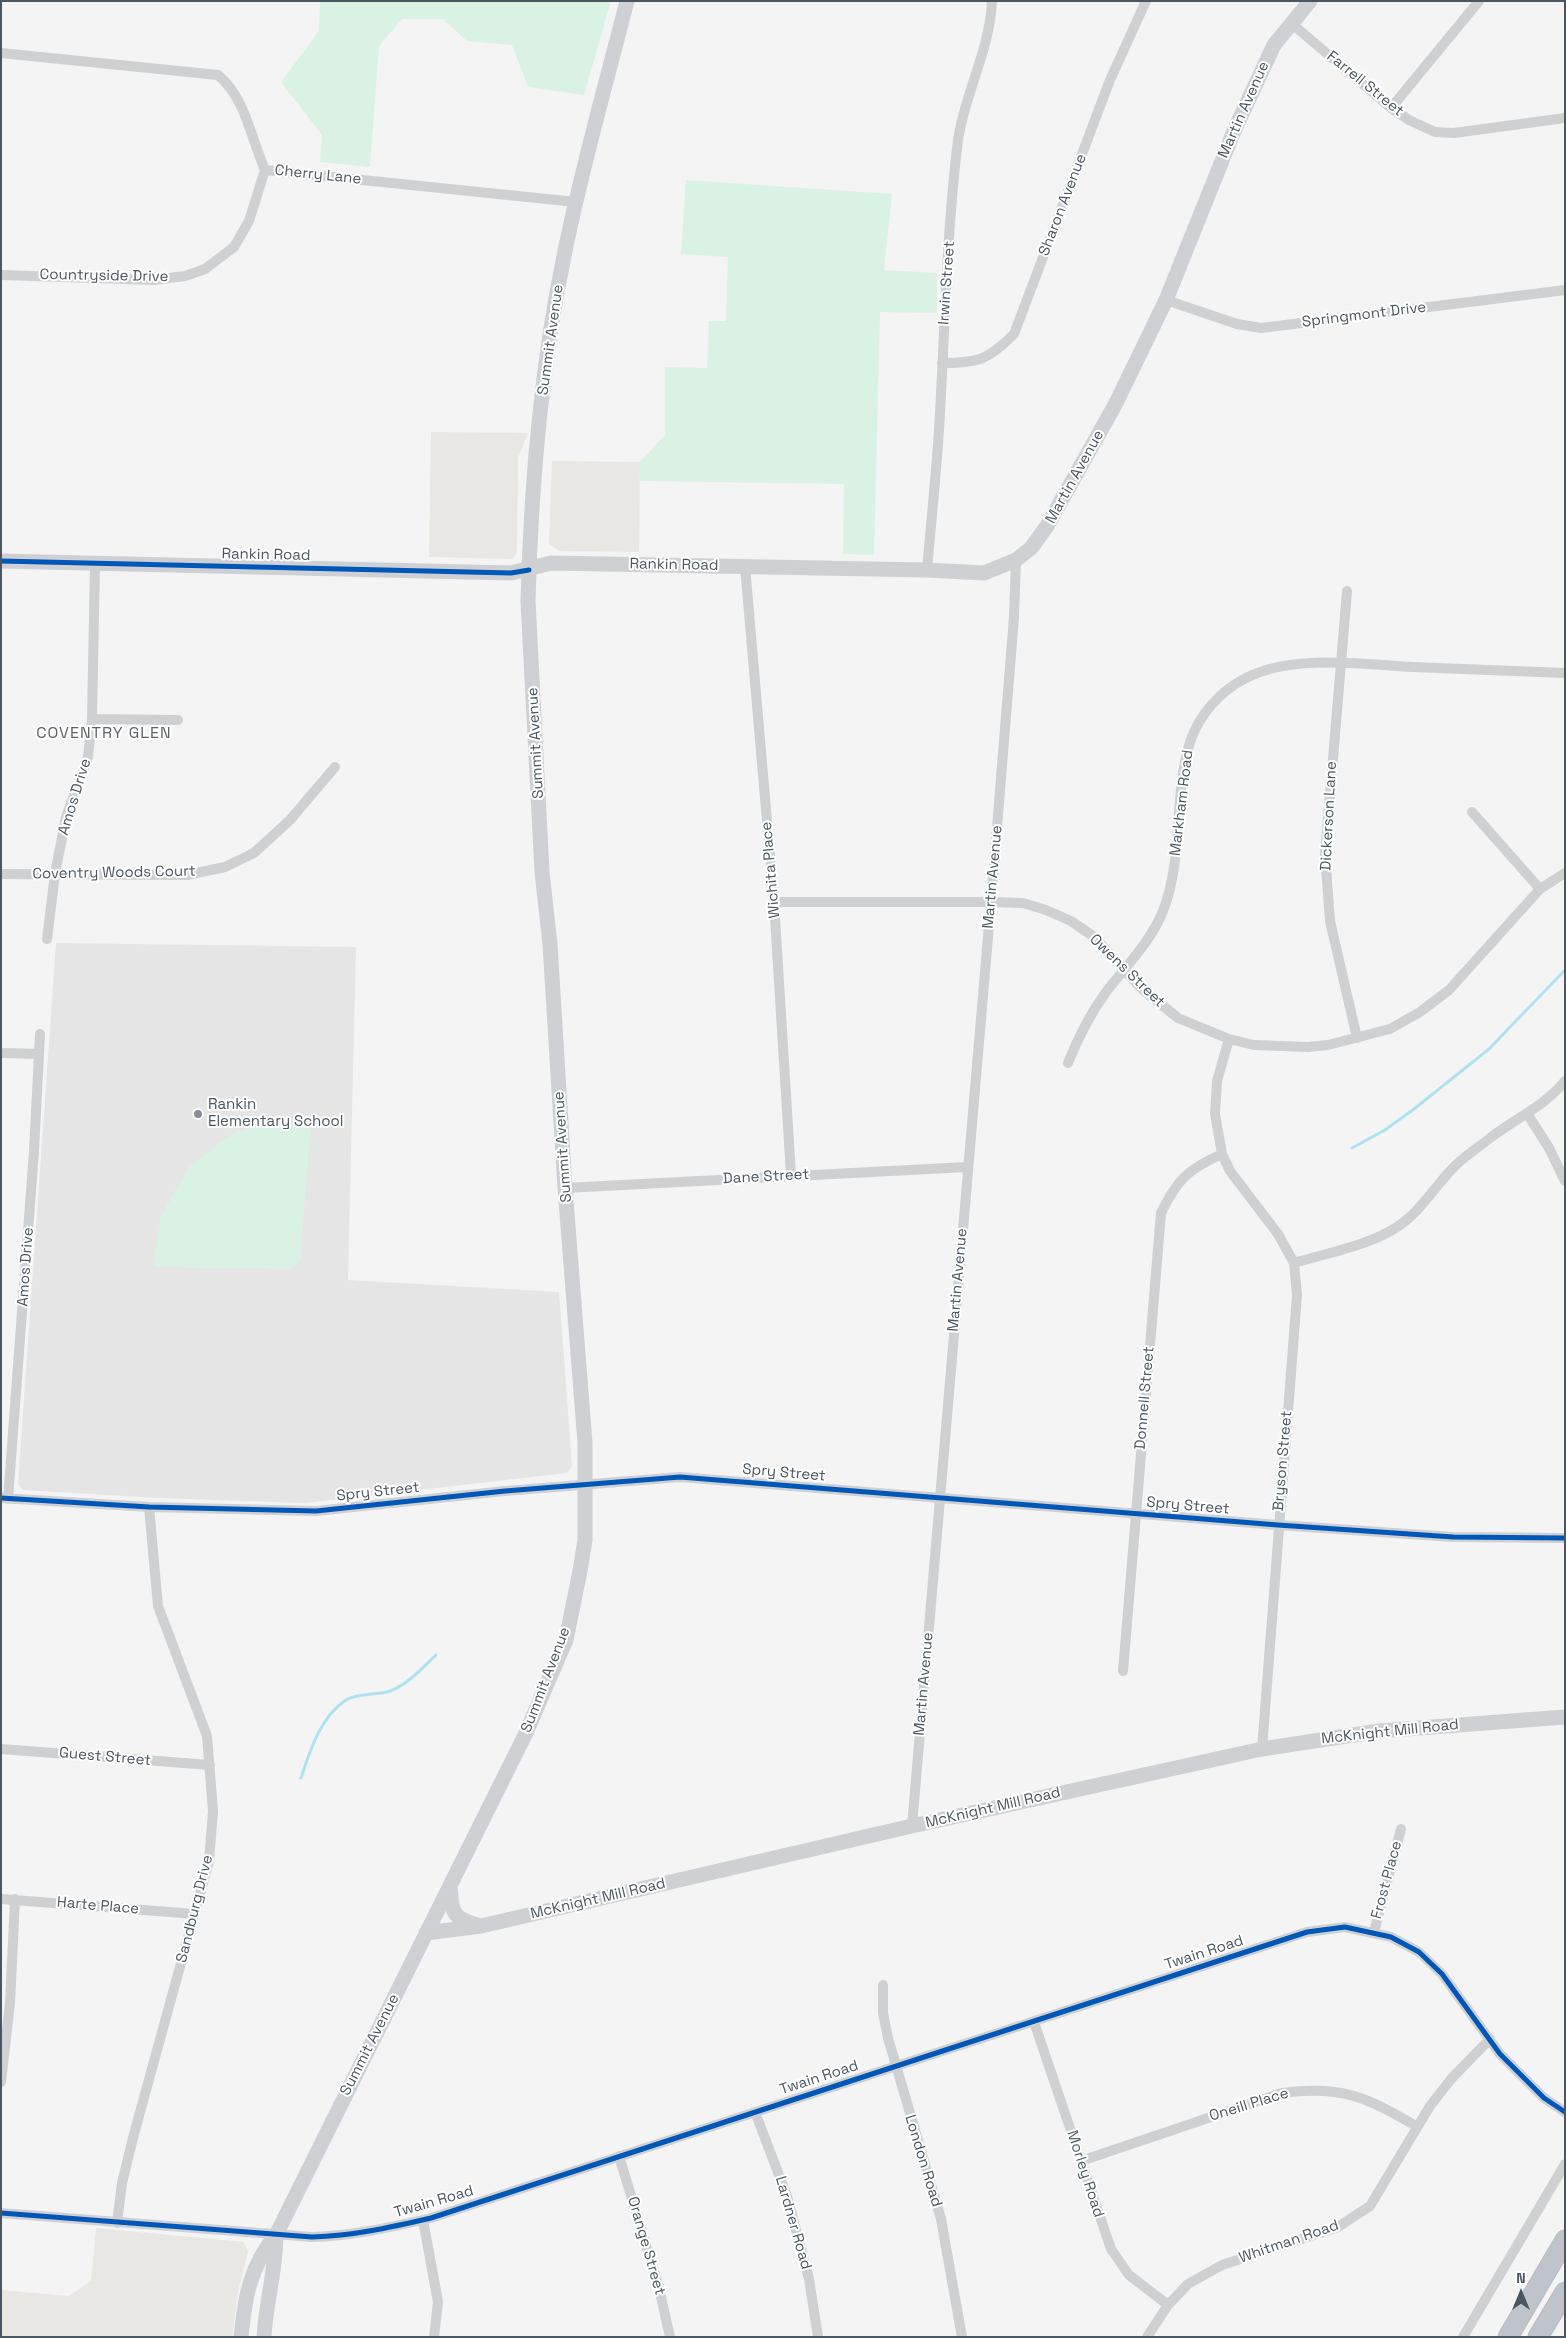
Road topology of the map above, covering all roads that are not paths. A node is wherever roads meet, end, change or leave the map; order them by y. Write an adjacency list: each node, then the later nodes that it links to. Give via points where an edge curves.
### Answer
1 (627, 1): 11 (street, Summit Avenue)
2 (992, 1): 15 (street, Irwin Street, via 991,22 965,104 958,138)
3 (1146, 1): 15 (street, Sharon Avenue, via 1110,80 1014,334 985,358 970,363)
4 (1310, 1): 6 (street, Martin Avenue)
5 (1479, 1): 8 (street)
6 (1291, 23): 8 (street, Farrell Street); 14 (street, Martin Avenue, via 1274,45 1252,88)
7 (1, 53): 10 (street, Cherry Lane, via 218,75 229,84 238,99)
8 (1391, 108): 9 (street, Farrell Street, via 1435,132 1454,133)
9 (1565, 118)
10 (265, 170): 11 (street, Cherry Lane); 12 (street, Countryside Drive, via 249,221 234,247 205,269 154,280)
11 (576, 202): 20 (street, Summit Avenue, via 554,313 537,440)
12 (1, 275)
13 (1565, 290): 14 (street, Springmont Drive, via 1260,328 1237,324)
14 (1166, 300): 16 (street, Martin Avenue, via 1115,405 1048,526 1031,548)
15 (942, 363): 21 (street, Irwin Street)
16 (1016, 560): 21 (street, Rankin Road, via 984,573); 34 (street, Martin Avenue)
17 (1, 561): 18 (street, Rankin Road)
18 (95, 564): 20 (street, Rankin Road, via 511,573); 25 (street, Amos Drive)
19 (746, 566): 20 (street, Rankin Road, via 551,563); 21 (street, Rankin Road); 33 (street, Wichita Place)
20 (529, 570): 49 (street, Summit Avenue, via 542,872 550,944)
21 (927, 570)
22 (1346, 591): 23 (street, Dickerson Lane)
23 (1340, 664): 24 (street, Markham Road); 36 (street, Markham Road, via 1273,668 1246,677 1205,710 1184,764 1173,878 1163,912 1149,938); 38 (street, Dickerson Lane, via 1325,854 1326,888 1330,921)
24 (1565, 673)
25 (92, 719): 26 (street); 31 (street, Amos Drive, via 88,757 66,817)
26 (178, 720)
27 (335, 767): 31 (street, Coventry Woods Court, via 290,820 261,847 224,867 187,875)
28 (1472, 812): 32 (street)
29 (1565, 873): 32 (street, Owens Street)
30 (1, 874): 31 (street, Coventry Woods Court)
31 (55, 874): 35 (street, Amos Drive)
32 (1540, 889): 38 (street, Owens Street, via 1450,990 1390,1029)
33 (774, 902): 34 (street, Owens Street); 47 (street, Wichita Place)
34 (991, 902): 36 (street, Owens Street, via 1023,903 1071,920 1092,936); 46 (street, Martin Avenue)
35 (47, 939)
36 (1125, 970): 39 (street, Owens Street, via 1141,988 1178,1018); 42 (street, Markham Road, via 1090,1015)
37 (40, 1034): 41 (street, Amos Drive)
38 (1357, 1038): 39 (street, Owens Street, via 1308,1047 1254,1045)
39 (1229, 1039): 45 (street, via 1217,1081 1216,1114)
40 (1, 1054): 41 (street)
41 (38, 1054): 52 (street, Amos Drive, via 34,1151)
42 (1068, 1063)
43 (1565, 1080): 44 (street, via 1556,1092)
44 (1528, 1115): 48 (street); 50 (street, via 1492,1136 1453,1168 1423,1205 1397,1227 1365,1241)
45 (1222, 1154): 50 (street, via 1230,1171 1278,1234); 55 (street, Donnell Street, via 1199,1164 1174,1188 1161,1213)
46 (967, 1167): 47 (street, Dane Street); 53 (street, Martin Avenue)
47 (791, 1175): 49 (street, Dane Street)
48 (1565, 1181)
49 (565, 1188): 51 (street, Summit Avenue)
50 (1294, 1263): 56 (street, Bryson Street, via 1297,1295)
51 (587, 1484): 53 (street, Spry Street, via 680,1477); 54 (street, Spry Street, via 316,1511); 65 (street, Summit Avenue, via 580,1571 566,1640 525,1735)
52 (5, 1498): 54 (street, Spry Street)
53 (940, 1498): 55 (street, Spry Street); 63 (street, Martin Avenue)
54 (150, 1507): 62 (street, Sandburg Drive, via 158,1606 207,1736)
55 (1135, 1514): 56 (street, Spry Street); 58 (street, Donnell Street)
56 (1278, 1525): 57 (street, Spry Street, via 1453,1537); 61 (street, Bryson Street)
57 (1565, 1538)
58 (1123, 1671)
59 (1565, 1717): 61 (street, McKnight Mill Road, via 1380,1731)
60 (1, 1749): 62 (street, Guest Street)
61 (1262, 1749): 63 (street, McKnight Mill Road)
62 (210, 1765): 68 (street, Sandburg Drive, via 214,1811 209,1861)
63 (912, 1826): 69 (street, McKnight Mill Road)
64 (1400, 1829): 70 (street, Frost Place)
65 (450, 1884): 69 (street, via 455,1915); 71 (street, Summit Avenue)
66 (1, 1899): 67 (street, Harte Place)
67 (14, 1900): 68 (street, Harte Place); 76 (street, via 10,2003)
68 (195, 1914): 85 (street, Sandburg Drive, via 134,2134 122,2183)
69 (481, 1926): 71 (street, McKnight Mill Road)
70 (1374, 1932): 73 (street, Twain Road, via 1346,1927 1307,1932); 74 (street, Twain Road, via 1418,1952 1442,1974)
71 (426, 1933): 86 (street, Summit Avenue)
72 (883, 1985): 75 (street, London Road, via 884,2013)
73 (1034, 2022): 75 (street, Twain Road); 81 (street, Morley Road)
74 (1490, 2039): 78 (street, Twain Road, via 1500,2054 1544,2098); 79 (street, Whitman Road, via 1452,2078)
75 (895, 2066): 77 (street, Twain Road); 95 (street, London Road, via 941,2220)
76 (1, 2082)
77 (755, 2112): 80 (street, Twain Road); 94 (street, Lardner Road, via 787,2196 809,2279)
78 (1565, 2112)
79 (1416, 2126): 81 (street, Oneill Place, via 1367,2100 1338,2091 1308,2090 1282,2093); 89 (street, Whitman Road, via 1398,2163 1370,2206 1338,2227 1222,2265 1188,2284)
80 (619, 2156): 84 (street, Twain Road); 93 (street, Orange Street, via 659,2288)
81 (1081, 2161): 89 (street, Morley Road, via 1111,2249 1129,2275)
82 (1565, 2164): 97 (street)
83 (1, 2212): 85 (street, Twain Road)
84 (424, 2220): 86 (street, Twain Road, via 344,2236); 92 (street, via 438,2302)
85 (117, 2223): 86 (street, Twain Road)
86 (276, 2235): 90 (street, Summit Avenue, via 262,2252 250,2279); 91 (street, Summit Avenue)
87 (1565, 2240): 98 (highway)
88 (1565, 2292): 99 (highway)
89 (1168, 2305): 96 (street, Whitman Road)
90 (241, 2337)
91 (264, 2337)
92 (434, 2337)
93 (670, 2337)
94 (818, 2337)
95 (962, 2337)
96 (1147, 2337)
97 (1463, 2337)
98 (1508, 2337)
99 (1538, 2337)

